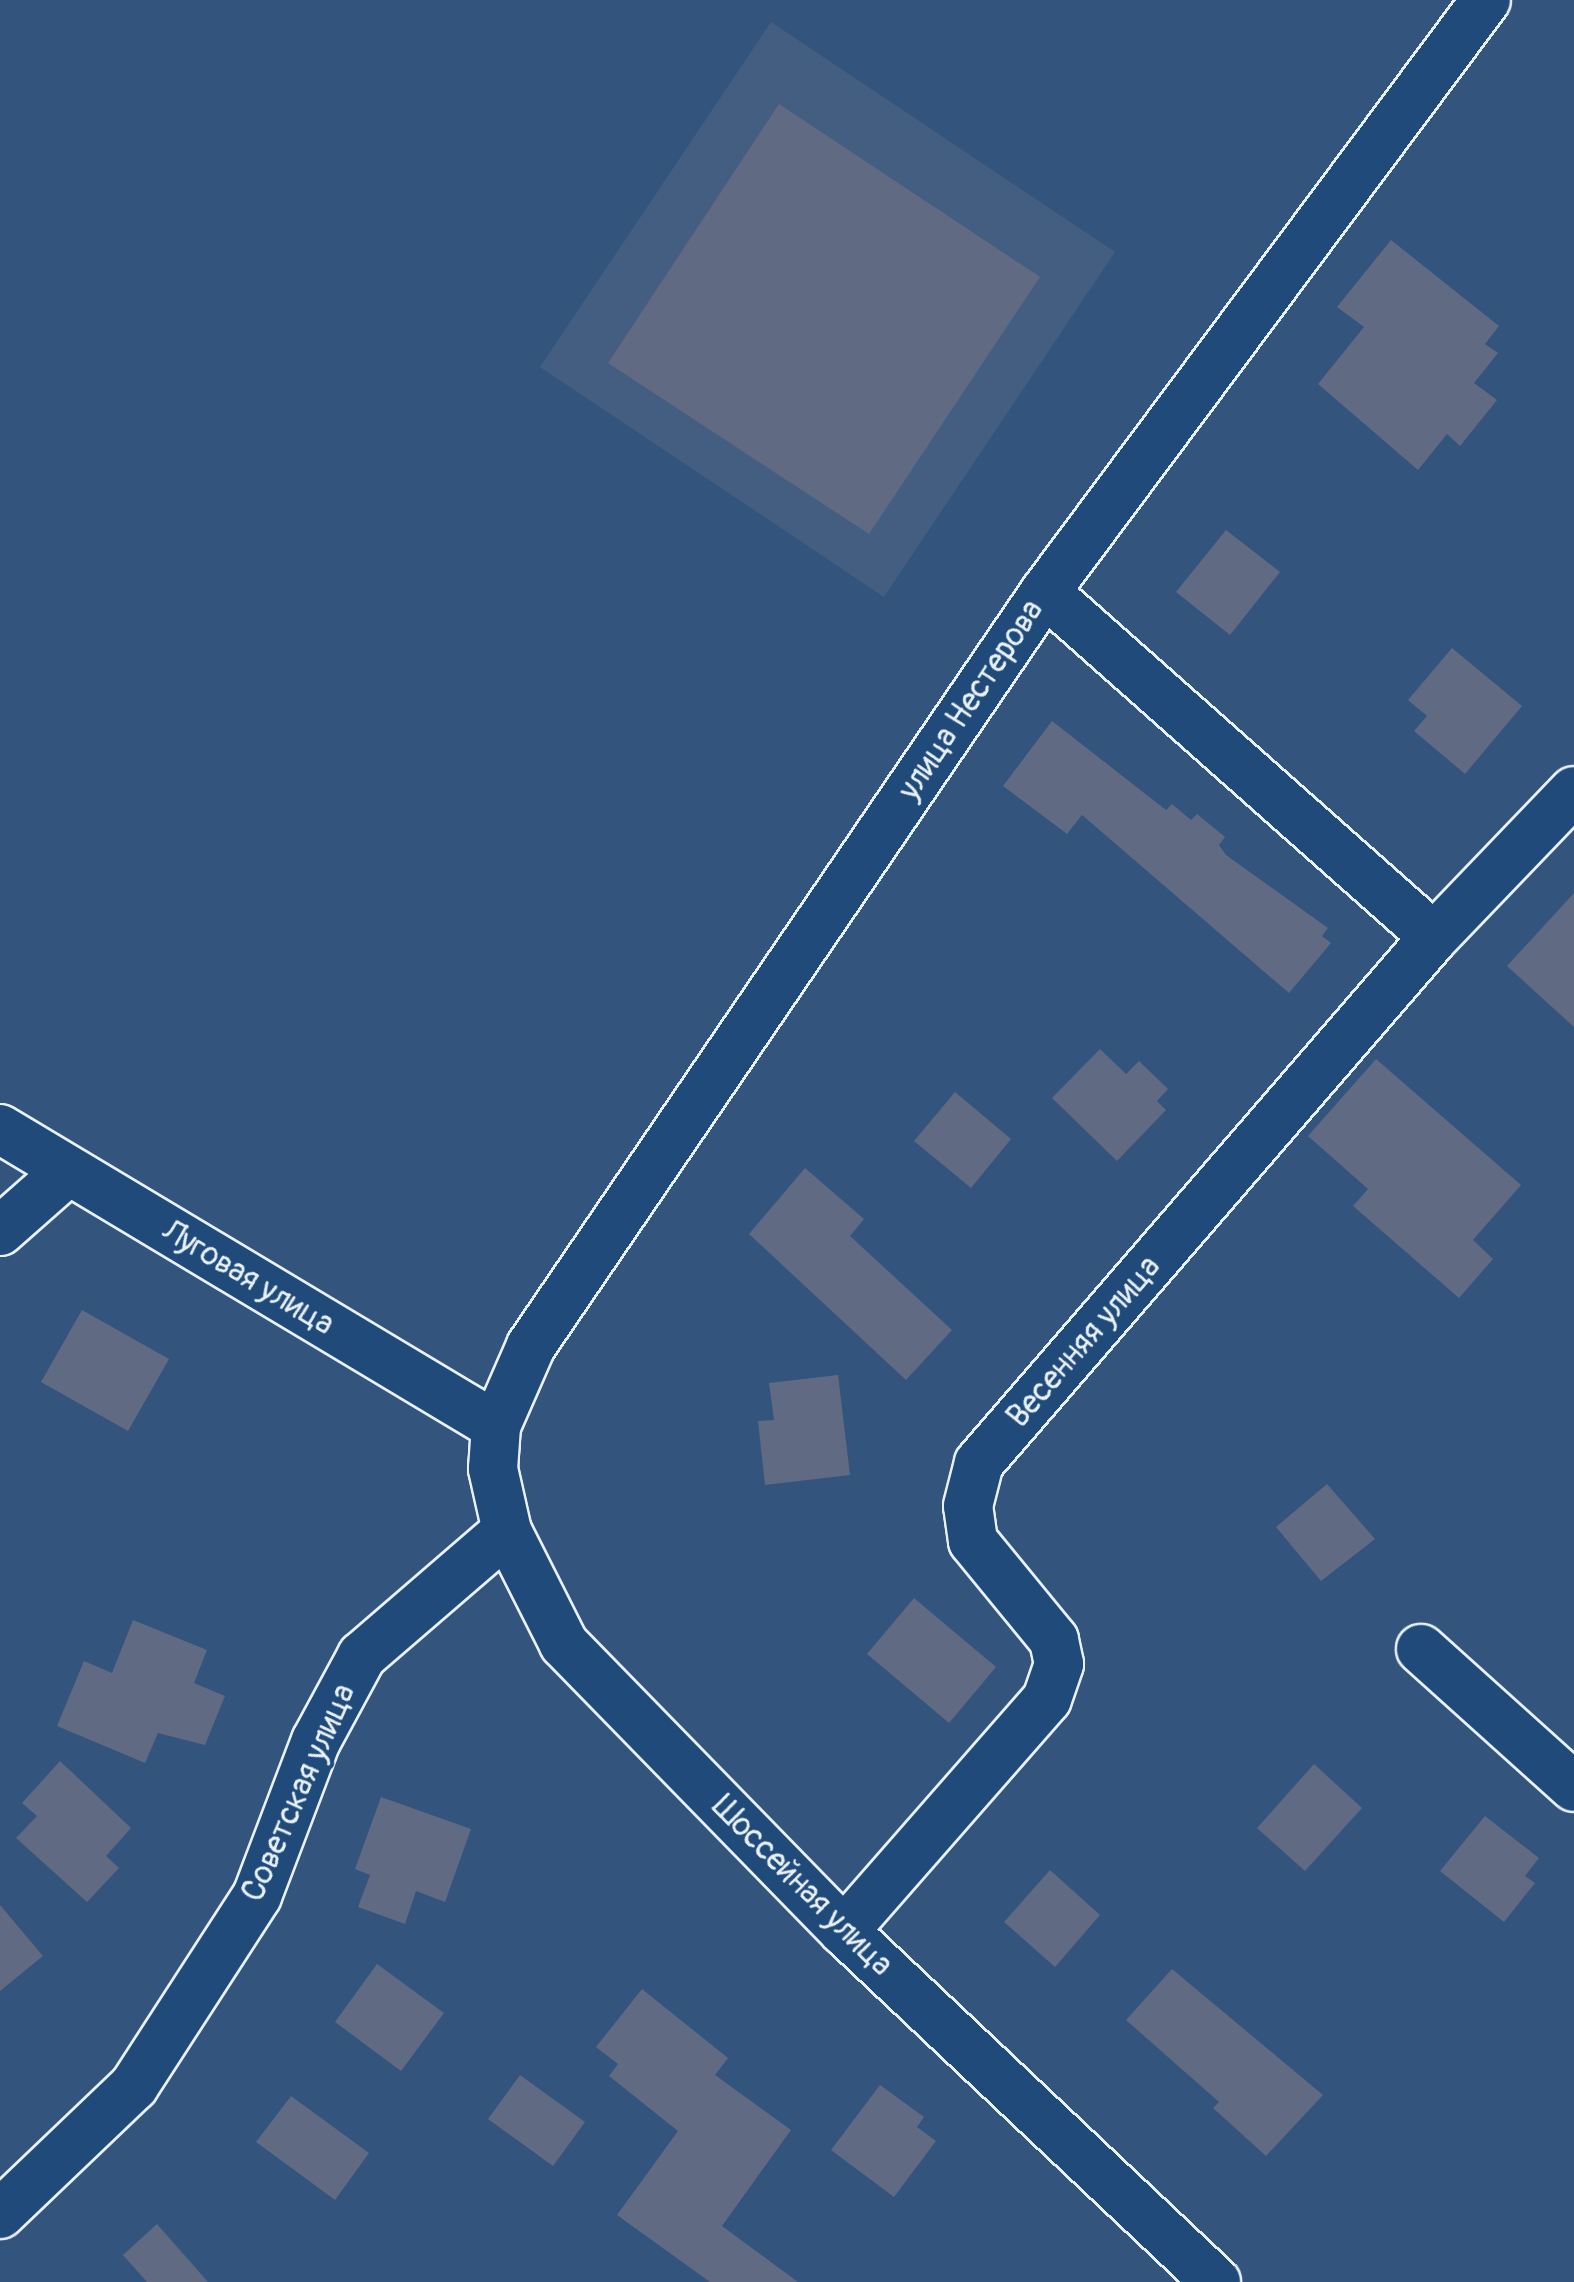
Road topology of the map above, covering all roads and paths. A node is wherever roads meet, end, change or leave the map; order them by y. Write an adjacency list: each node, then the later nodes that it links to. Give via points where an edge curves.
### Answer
1 (1486, 0): 2 (street, улица Нестерова)
2 (1045, 592): 4 (street); 8 (street, улица Нестерова, via 531,1346)
3 (1574, 790): 4 (street, Весенняя улица)
4 (1434, 937): 12 (street, Весенняя улица, via 979,1463 968,1506 973,1541 1054,1640 1059,1664 1048,1699)
5 (0, 1128): 6 (street, Луговая улица)
6 (68, 1171): 7 (street); 8 (street, Луговая улица)
7 (0, 1231)
8 (496, 1426): 9 (street, Шоссейная улица, via 493,1468)
9 (507, 1532): 12 (street, Шоссейная улица, via 564,1644); 13 (street, Советская улица, via 362,1656 316,1741 257,1896 143,2072)
10 (1421, 1649): 11 (street)
11 (1574, 1787)
12 (844, 1931): 14 (street, Шоссейная улица)
13 (0, 2214)
14 (1216, 2282)

